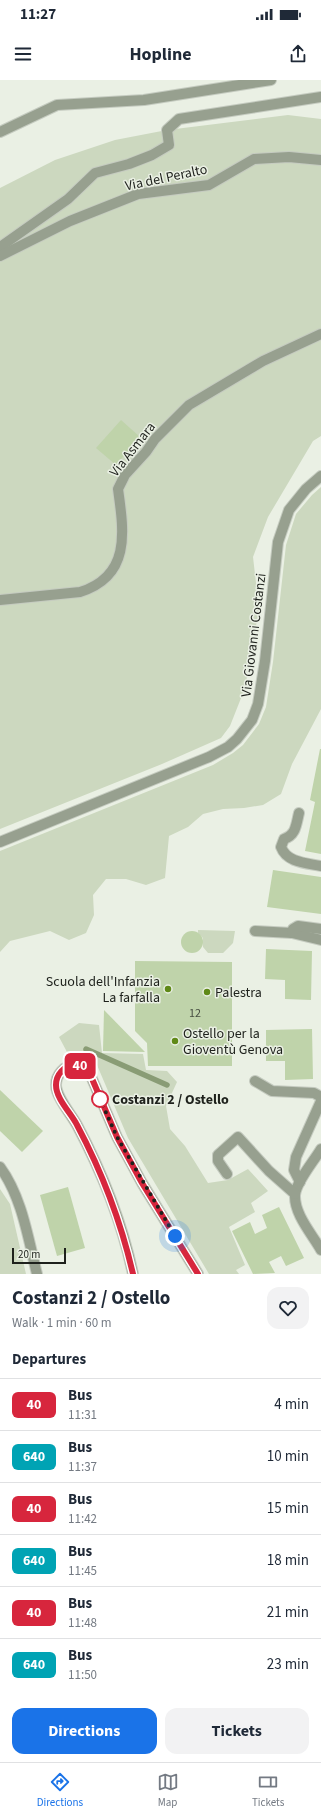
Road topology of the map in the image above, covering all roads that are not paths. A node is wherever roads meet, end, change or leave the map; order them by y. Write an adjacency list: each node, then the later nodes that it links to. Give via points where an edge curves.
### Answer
1 (271, 80): 3 (street, via 144,100 58,105)
2 (321, 97): 5 (street, via 179,119 167,130 169,145 152,155 95,174 68,199)
3 (0, 132)
4 (321, 160): 6 (street, Via del Peralto, via 289,157 254,159 209,185 138,194 70,221)
5 (0, 247)
6 (0, 256)
7 (321, 334): 9 (street, Via Asmara, via 263,361 189,405 155,438 120,482 118,489 123,538 120,556 104,579 80,592)
8 (321, 476): 11 (street, Via Giovanni Costanzi, via 306,489 289,510 278,542 258,704 252,720 244,731 228,747 209,757)
9 (0, 600)
10 (299, 814): 12 (street, via 295,830 290,837 284,839 281,847 283,854 295,861)
11 (0, 842)
12 (321, 866)
13 (321, 929): 15 (street, via 298,926)
14 (255, 931): 15 (street)
15 (292, 933): 16 (street)
16 (321, 940)
17 (255, 1082): 18 (street, via 272,1091 314,1093)
18 (321, 1097)
19 (321, 1101): 23 (street, via 296,1157 294,1170)
20 (321, 1149): 23 (street)
21 (0, 1167): 26 (street, via 10,1180)
22 (227, 1174): 24 (street, via 218,1161 218,1155 238,1137 269,1171)
23 (300, 1182): 24 (street)
24 (295, 1194): 25 (street, via 299,1212)
25 (321, 1250)
26 (37, 1274)
27 (133, 1274): 28 (street, via 110,1195 77,1125 57,1092 56,1085 61,1071 71,1065 78,1065 90,1074 117,1137)
28 (198, 1274)

